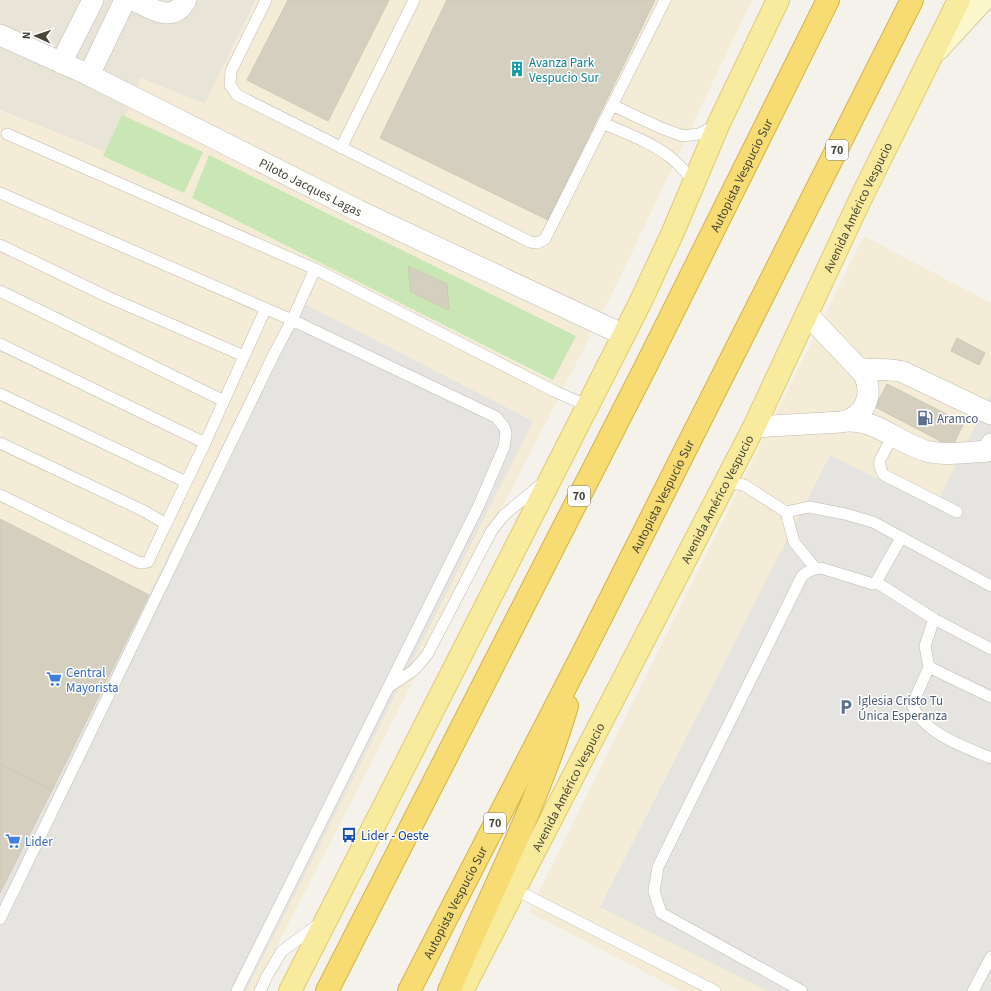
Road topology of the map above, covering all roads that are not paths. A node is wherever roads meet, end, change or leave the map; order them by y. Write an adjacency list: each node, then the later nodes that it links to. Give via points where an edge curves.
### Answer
1 (93, 0): 15 (street)
2 (125, 0): 16 (street)
3 (133, 0): 4 (street, via 164,14 179,9)
4 (186, 0)
5 (266, 0): 21 (lane, via 231,71 230,86 237,95)
6 (414, 0): 21 (lane)
7 (665, 0): 17 (lane)
8 (778, 0): 19 (main road)
9 (828, 0): 70 (highway, Autopista Vespucio Sur / 70, via 647,364)
10 (912, 0): 57 (highway, Autopista Vespucio Sur / 70)
11 (959, 0): 14 (main road, Avenida Américo Vespucio)
12 (983, 0): 14 (main road)
13 (0, 35): 15 (street, Piloto Jacques Lagas)
14 (931, 57): 28 (main road, Avenida Américo Vespucio)
15 (61, 63): 16 (street, Piloto Jacques Lagas)
16 (89, 75): 30 (street, Piloto Jacques Lagas, via 359,211)
17 (612, 106): 18 (lane); 19 (lane, via 683,136 699,134)
18 (603, 123): 21 (lane, via 545,239 537,243 530,242); 22 (lane, via 669,156)
19 (719, 123): 22 (main road)
20 (7, 134): 25 (lane)
21 (341, 148)
22 (694, 182): 30 (main road)
23 (0, 193): 27 (lane)
24 (0, 246): 32 (lane, via 108,297)
25 (315, 269): 29 (lane); 36 (lane)
26 (0, 291): 35 (lane)
27 (265, 310): 29 (lane); 32 (lane)
28 (807, 314): 33 (street); 39 (main road, Avenida Américo Vespucio)
29 (292, 320): 59 (lane, via 496,417 506,433 504,447 480,503); 64 (lane)
30 (624, 335): 36 (main road)
31 (0, 344): 41 (lane)
32 (244, 356): 35 (lane)
33 (858, 368): 37 (street, via 903,372); 38 (street, via 864,374 868,393 861,411)
34 (0, 394): 45 (lane)
35 (224, 401): 41 (lane)
36 (588, 406): 44 (main road)
37 (991, 414)
38 (847, 421): 39 (street); 40 (street, via 871,424)
39 (754, 427): 46 (main road, Avenida Américo Vespucio)
40 (893, 435): 43 (street, via 932,452); 49 (lane, via 880,460 881,472)
41 (205, 442): 45 (lane)
42 (0, 443): 50 (lane, via 144,511)
43 (989, 448)
44 (553, 475): 59 (lane, via 504,515 491,532 428,655 414,670); 63 (main road)
45 (186, 482): 50 (lane)
46 (726, 482): 48 (lane, via 744,485); 62 (main road, Avenida Américo Vespucio)
47 (0, 495): 50 (lane, via 140,563 148,562)
48 (786, 512): 51 (lane, via 809,507 845,514 873,522); 52 (lane, via 794,542)
49 (957, 512)
50 (166, 524)
51 (901, 538): 53 (lane); 54 (lane)
52 (815, 568): 53 (lane, via 873,584); 75 (lane, via 802,576 658,867 654,891 661,913)
53 (876, 582): 55 (lane)
54 (991, 586)
55 (934, 619): 56 (lane); 58 (lane, via 925,646)
56 (991, 649)
57 (582, 655): 71 (highway, Autopista Vespucio Sur / 70); 72 (highway, via 556,742)
58 (929, 667): 60 (lane); 61 (lane, via 912,705 916,714 923,722 954,743)
59 (388, 687): 67 (lane)
60 (991, 697)
61 (991, 758)
62 (514, 889): 73 (main road, Avenida Américo Vespucio); 74 (lane)
63 (328, 916): 68 (lane, via 282,951); 69 (main road)
64 (0, 919)
65 (991, 957): 66 (lane)
66 (988, 969): 76 (lane)
67 (238, 991)
68 (260, 991)
69 (290, 991)
70 (327, 991)
71 (409, 991)
72 (449, 991)
73 (462, 991)
74 (715, 991)
75 (802, 991)
76 (973, 991)

